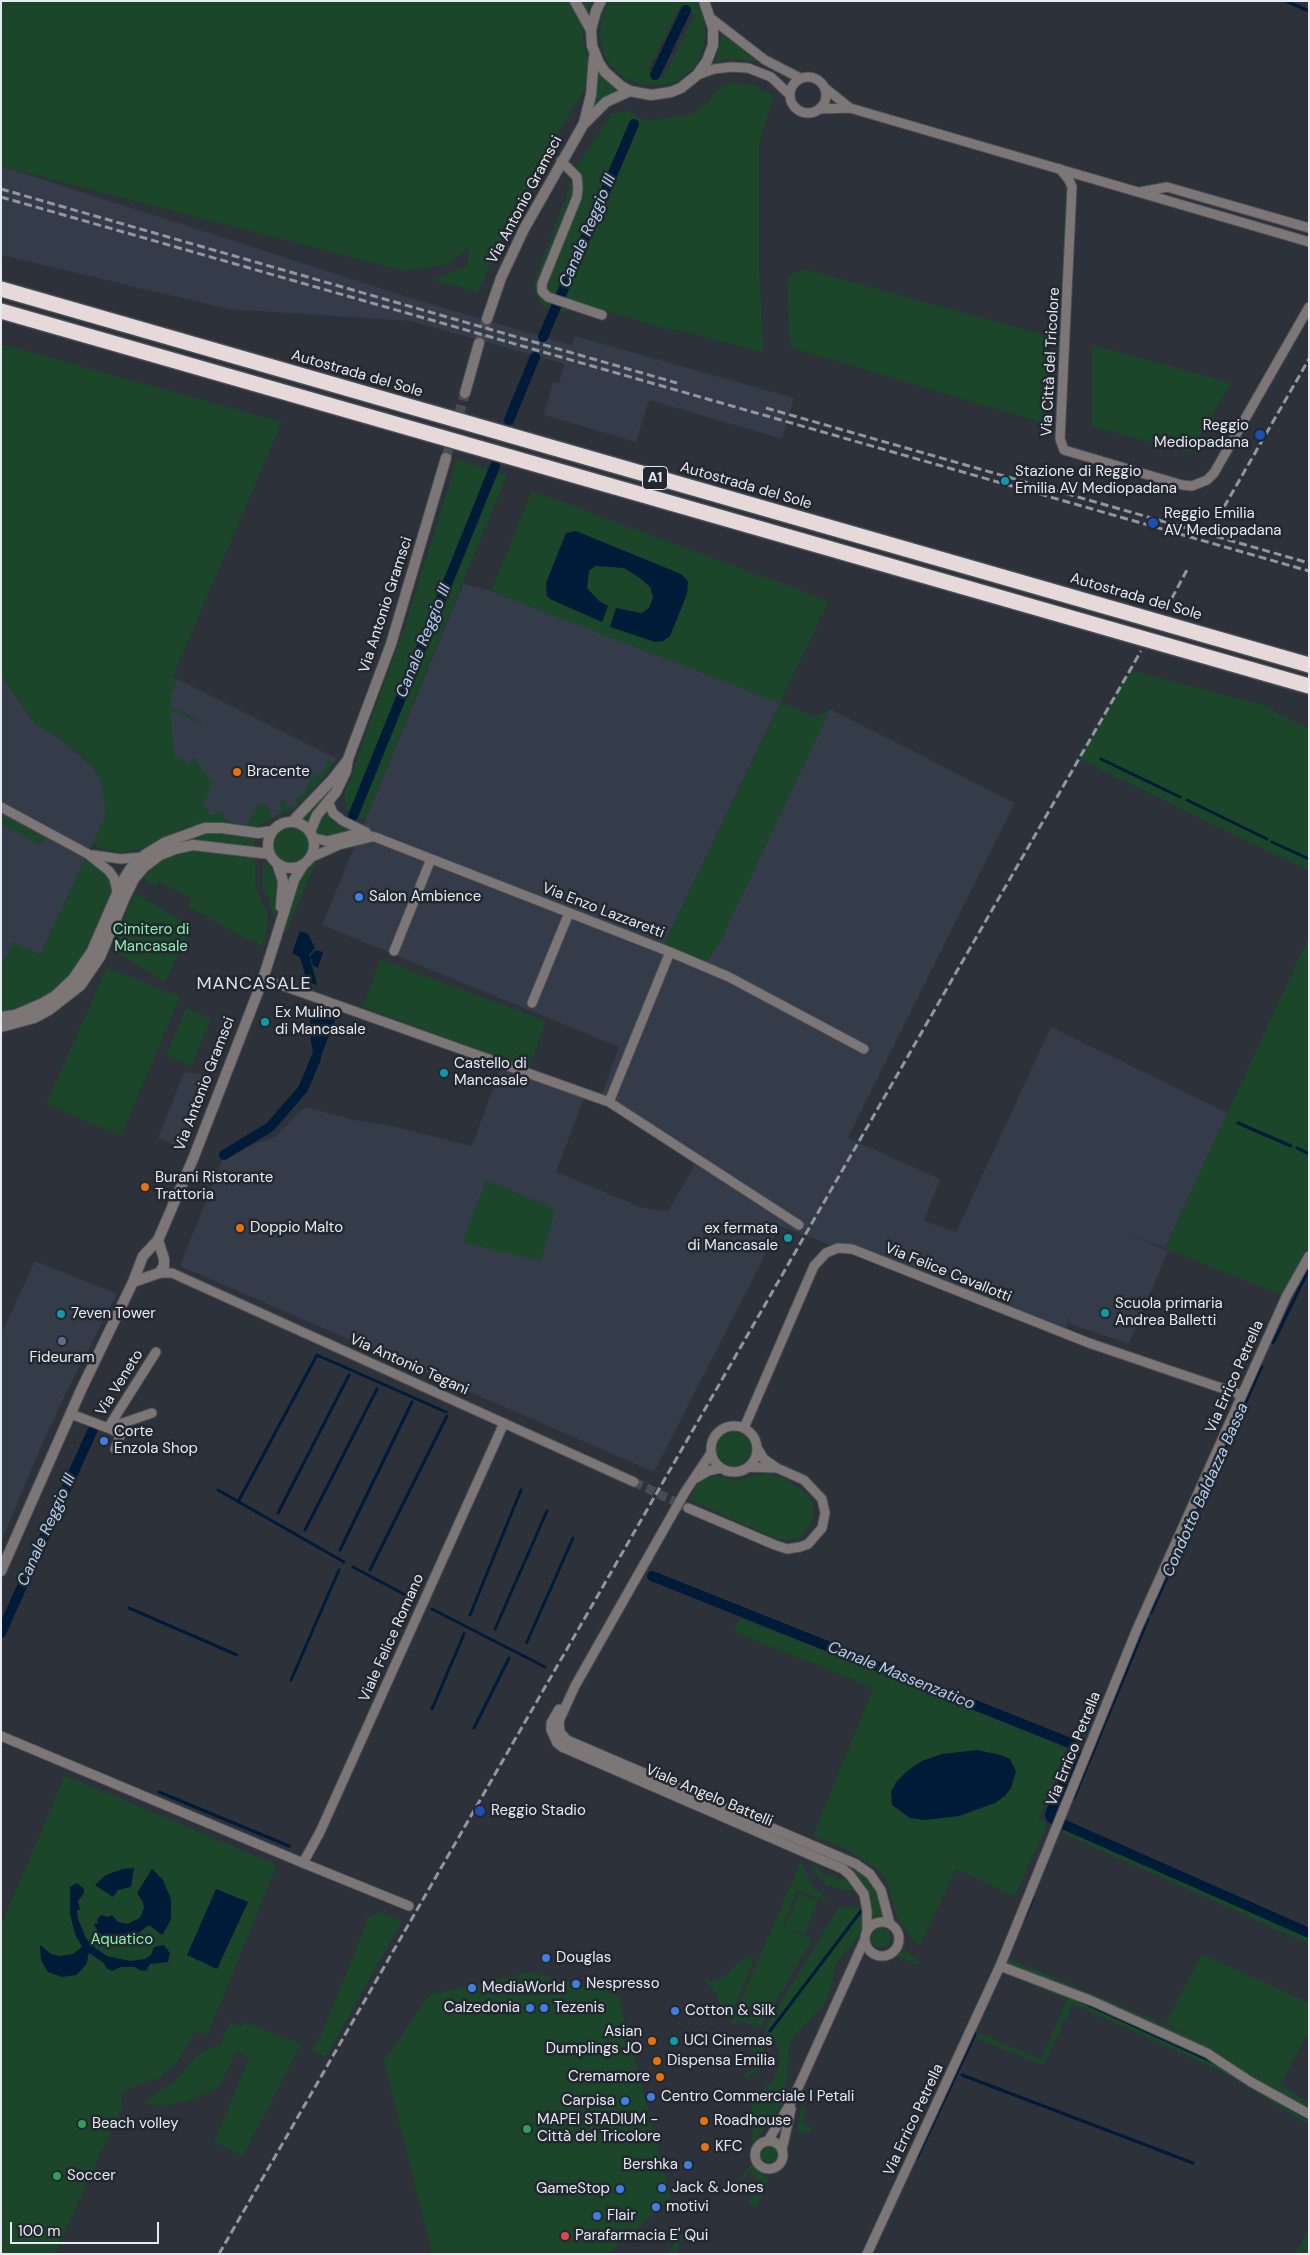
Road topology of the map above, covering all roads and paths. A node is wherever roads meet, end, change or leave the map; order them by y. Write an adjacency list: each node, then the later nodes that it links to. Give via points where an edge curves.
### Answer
1 (575, 1): 5 (street)
2 (601, 1): 5 (street, Via Antonio Gramsci)
3 (704, 1): 4 (street, Via Antonio Gramsci)
4 (712, 20): 7 (street, Via Antonio Gramsci, via 713,45); 8 (street, via 765,60)
5 (591, 30): 6 (street, Via Antonio Gramsci)
6 (594, 53): 10 (street, Via Antonio Gramsci, via 608,76); 14 (street, Via Antonio Gramsci, via 591,95)
7 (697, 75): 10 (street, Via Antonio Gramsci, via 681,88 666,93 650,95); 11 (street, via 718,68 748,68 771,77)
8 (800, 78): 9 (street, via 817,78); 11 (street)
9 (825, 87): 12 (street); 13 (street, via 826,100)
10 (630, 91): 14 (street, Via Antonio Gramsci, via 606,102)
11 (790, 95): 13 (street, via 793,105 801,112)
12 (850, 108): 13 (street); 16 (street)
13 (819, 110)
14 (583, 125): 15 (street, Via Antonio Gramsci)
15 (562, 161): 23 (street, via 577,177 577,197 542,291 548,297); 24 (street, Via Antonio Gramsci, via 524,229 501,278)
16 (1060, 170): 17 (street); 21 (street, Via Città del Tricolore, via 1072,187 1060,439 1064,450 1182,485 1192,486 1207,480)
17 (1137, 192): 18 (street, via 1167,187); 19 (street)
18 (1309, 228)
19 (1309, 242)
20 (1, 290): 28 (highway, Autostrada del Sole / A1)
21 (1309, 307)
22 (1, 311): 29 (highway, A1)
23 (602, 315)
24 (487, 319)
25 (480, 343): 26 (street)
26 (464, 393)
27 (446, 458): 30 (street, Via Antonio Gramsci, via 391,644)
28 (1309, 665)
29 (1309, 686)
30 (348, 759): 31 (street, Via Antonio Gramsci, via 342,782); 33 (street, Via Antonio Gramsci)
31 (328, 801): 35 (street, Via Antonio Gramsci, via 317,814); 36 (street, Via Enzo Lazzaretti, via 333,813 343,822)
32 (1, 807): 37 (street)
33 (292, 822): 34 (street); 35 (street, via 302,825)
34 (273, 831): 38 (street, via 268,842); 39 (street, via 258,833 206,828 164,843)
35 (311, 835): 36 (street, Via Enzo Lazzaretti, via 327,842 359,833); 41 (street, via 314,845)
36 (375, 837): 40 (street, Via Enzo Lazzaretti); 41 (street, via 339,845)
37 (88, 854): 39 (street, via 121,859); 43 (street, via 110,871)
38 (270, 854): 42 (street); 51 (street, via 193,845 160,856 134,879 100,957 81,985 34,1018)
39 (142, 857): 43 (street, via 130,869)
40 (431, 859): 44 (street, Via Enzo Lazzaretti); 46 (street)
41 (306, 861): 42 (street, via 290,868); 45 (street, Via Antonio Gramsci, via 294,880)
42 (277, 863): 45 (street, Via Antonio Gramsci, via 283,881 283,899)
43 (117, 891): 50 (street, via 92,952 73,979 38,1006)
44 (569, 913): 47 (street, Via Enzo Lazzaretti); 49 (street)
45 (276, 938): 55 (street, Via Antonio Gramsci, via 263,979)
46 (394, 951)
47 (670, 952): 52 (street, via 730,977); 53 (street, Via Enzo Lazzaretti)
48 (278, 984): 53 (street)
49 (532, 1003)
50 (1, 1018)
51 (1, 1027)
52 (864, 1049)
53 (609, 1102): 54 (street)
54 (799, 1225)
55 (158, 1240): 56 (street, Via Antonio Gramsci); 58 (street)
56 (148, 1252): 58 (street, via 156,1251); 59 (street)
57 (1309, 1256): 64 (street, Via Errico Petrella, via 1286,1297)
58 (163, 1259): 60 (street, Via Antonio Tegani); 61 (street)
59 (141, 1264): 61 (street, via 144,1270); 62 (street)
60 (172, 1272): 61 (street, Via Antonio Tegani); 67 (street, Via Antonio Tegani)
61 (155, 1273): 62 (street)
62 (134, 1282): 66 (street)
63 (156, 1352): 68 (street, Via Veneto)
64 (1242, 1395): 69 (street, Via Felice Cavallotti, via 1089,1343 852,1249 838,1248 826,1252 814,1266); 87 (street, Via Errico Petrella, via 1137,1629)
65 (152, 1413): 68 (street, Via Veneto)
66 (71, 1414): 68 (street, Via Veneto); 79 (street)
67 (504, 1422): 77 (street, Via Antonio Tegani); 82 (street, Viale Felice Romano, via 320,1832)
68 (108, 1428): 70 (street, Via Veneto, via 121,1434)
69 (744, 1428): 71 (street, via 754,1436); 72 (street, Viale Angelo Battelli, via 733,1425 722,1428 714,1436)
70 (115, 1450)
71 (758, 1450): 73 (street, via 754,1462); 75 (street)
72 (711, 1453): 74 (street); 76 (street, Viale Angelo Battelli)
73 (748, 1467): 74 (street, Viale Angelo Battelli, via 736,1472); 75 (street)
74 (721, 1468): 76 (street, Viale Angelo Battelli, via 708,1471)
75 (777, 1468): 78 (street, via 804,1480 822,1499 825,1513 822,1528 808,1544 787,1549 775,1546)
76 (694, 1480): 80 (street, Viale Angelo Battelli)
77 (634, 1482)
78 (688, 1508)
79 (1, 1571)
80 (573, 1691): 84 (street, Viale Angelo Battelli, via 559,1721 560,1732 567,1740 856,1864 870,1874 881,1890); 85 (street, Viale Angelo Battelli, via 551,1723 553,1736 562,1747 843,1869 864,1894)
81 (1, 1736): 82 (street)
82 (303, 1863): 83 (street)
83 (410, 1906)
84 (890, 1924): 85 (street, via 880,1922 870,1926); 86 (street, Viale Angelo Battelli, via 898,1933 896,1949 887,1955)
85 (866, 1934): 86 (street, Viale Angelo Battelli); 88 (street, Viale Angelo Battelli)
86 (873, 1954): 88 (street, Viale Angelo Battelli)
87 (1000, 1966): 90 (street, via 1092,2001 1207,2053); 93 (street, Via Errico Petrella)
88 (851, 1972): 89 (street, Viale Angelo Battelli)
89 (793, 2099): 91 (street, Viale Angelo Battelli); 92 (street, Viale Angelo Battelli)
90 (1309, 2114)
91 (768, 2142): 92 (street, via 774,2142); 92 (street, Viale Angelo Battelli, via 759,2146 755,2154 762,2167 776,2167 782,2160)
92 (782, 2150)
93 (867, 2254)

